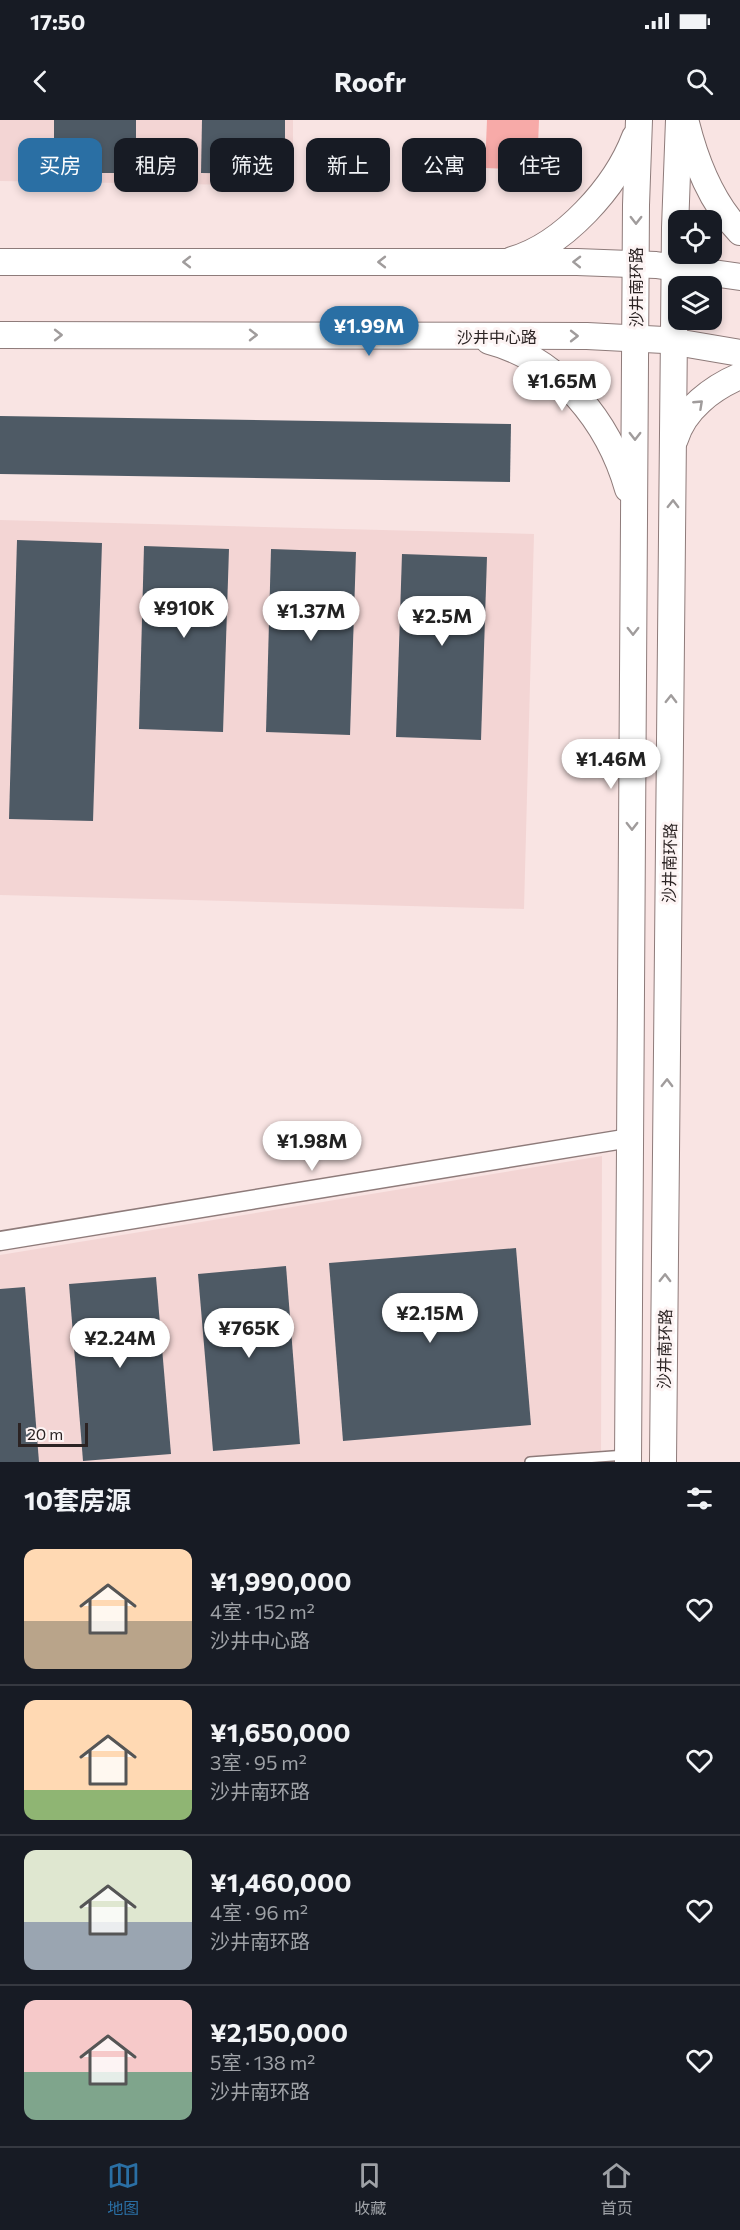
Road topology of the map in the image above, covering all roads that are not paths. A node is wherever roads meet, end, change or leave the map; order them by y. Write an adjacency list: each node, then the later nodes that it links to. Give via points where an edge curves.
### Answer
1 (679, 120): 8 (main road, 沙井南环路)
2 (685, 120): 4 (main road, via 702,173)
3 (639, 124): 6 (main road, via 627,156 581,216 542,245); 7 (main road, 沙井南环路, one-way to 7)
4 (740, 232)
5 (0, 262): 6 (main road, one-way to 5)
6 (501, 262): 7 (main road, one-way to 6)
7 (636, 264): 8 (main road); 12 (main road, 沙井南环路)
8 (675, 267): 9 (main road); 13 (main road, 沙井南环路)
9 (740, 277)
10 (0, 335): 11 (main road, 沙井中心路, one-way to 11)
11 (459, 336): 12 (main road, 沙井中心路, one-way to 12); 17 (main road, via 510,349 576,394 610,442)
12 (635, 338): 13 (main road, 沙井中心路); 17 (main road, 沙井南环路, one-way to 17)
13 (674, 341): 14 (main road, 沙井中心路); 16 (main road, 沙井南环路)
14 (740, 353)
15 (740, 376): 16 (main road, one-way to 15, via 679,427 692,410 709,394)
16 (673, 446): 22 (main road, 沙井南环路, one-way to 16)
17 (634, 517): 18 (main road, 沙井南环路, one-way to 18)
18 (630, 1138): 19 (street); 20 (main road, 沙井南环路)
19 (0, 1241)
20 (628, 1458): 21 (lane)
21 (530, 1462)
22 (663, 1462)

